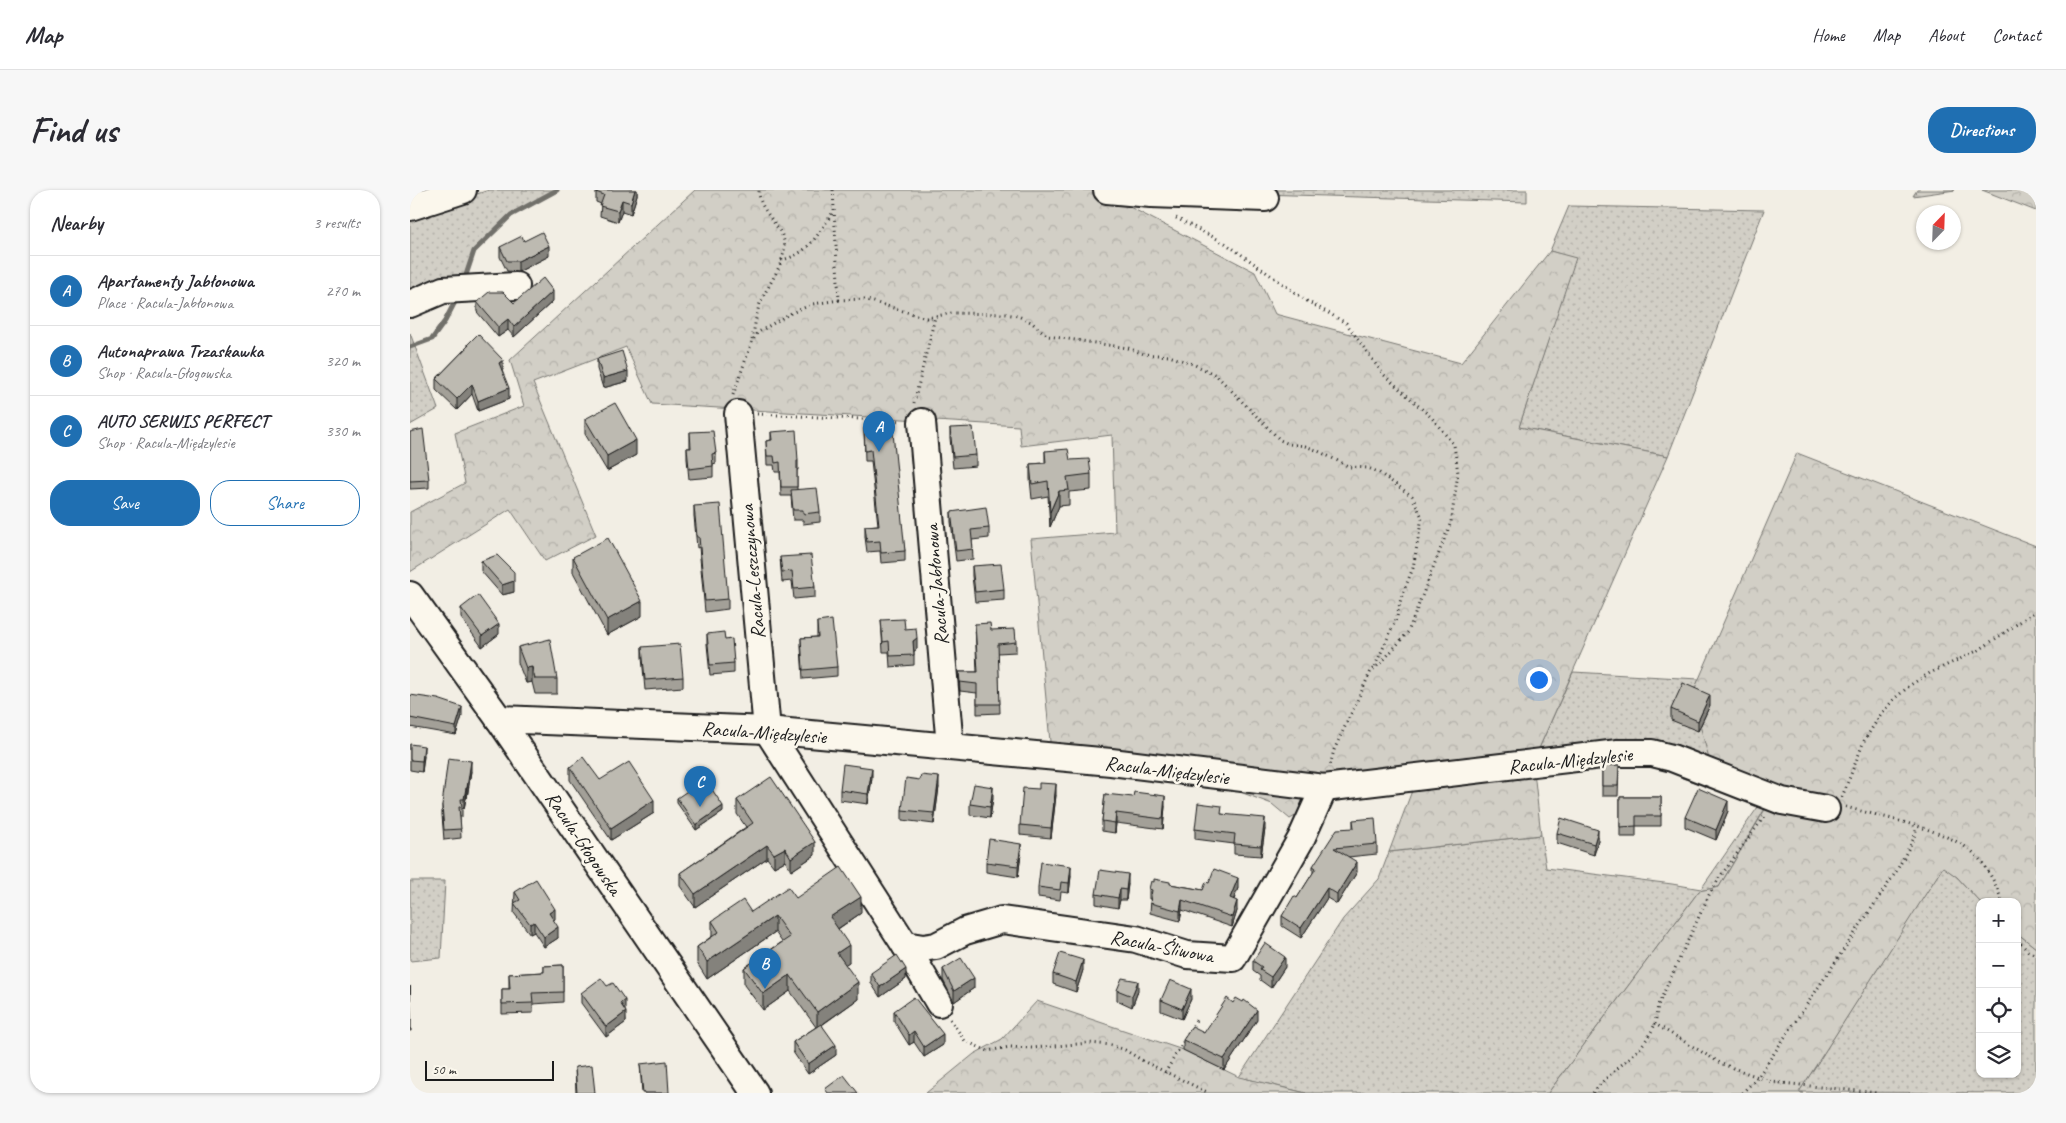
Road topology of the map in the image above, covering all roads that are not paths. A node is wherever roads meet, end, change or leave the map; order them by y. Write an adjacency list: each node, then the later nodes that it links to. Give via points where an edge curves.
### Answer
1 (463, 190): 4 (street)
2 (1107, 190): 3 (street)
3 (1265, 198)
4 (410, 207)
5 (516, 286): 6 (street, via 443,290)
6 (410, 304)
7 (738, 414): 11 (street, Racula-Leszczynowa)
8 (917, 422): 12 (street, Racula-Jabłonowa)
9 (411, 600): 10 (street, Racula-Głogowska)
10 (499, 719): 11 (street, Racula-Międzylesie); 17 (street, Racula-Głogowska)
11 (767, 730): 12 (street, Racula-Międzylesie); 15 (street)
12 (950, 747): 13 (street, Racula-Międzylesie, via 1111,762)
13 (1324, 788): 14 (street, Racula-Międzylesie, via 1618,753 1652,753 1782,801); 15 (street, Racula-Śliwowa, via 1301,839 1233,958 1187,955 1136,939 1002,920 965,931 936,946)
14 (1826, 809)
15 (905, 945): 16 (street)
16 (939, 1003)
17 (755, 1093)

